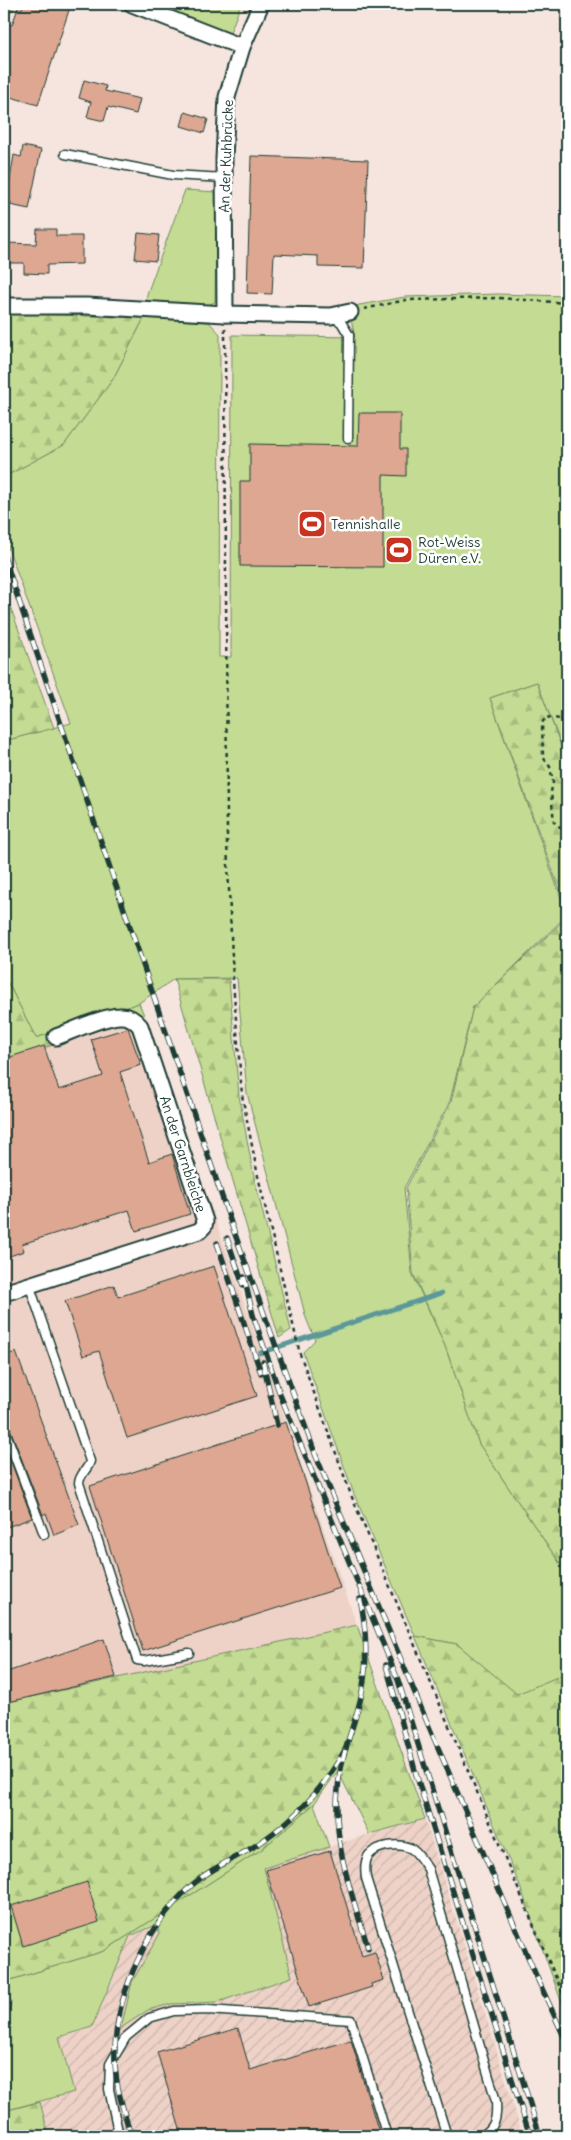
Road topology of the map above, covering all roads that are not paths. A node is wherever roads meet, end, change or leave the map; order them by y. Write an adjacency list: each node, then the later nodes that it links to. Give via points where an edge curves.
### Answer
1 (132, 4): 3 (street)
2 (261, 4): 3 (street, An der Kuhbrücke)
3 (242, 47): 5 (street, An der Kuhbrücke, via 227,97)
4 (65, 154): 5 (lane, via 173,175)
5 (224, 178): 8 (street, An der Kuhbrücke)
6 (4, 306): 8 (street, via 87,306)
7 (350, 312): 9 (street)
8 (225, 314): 9 (street)
9 (331, 316): 10 (lane, via 341,322 349,335)
10 (348, 438)
11 (56, 1037): 12 (street, An der Garnbleiche, via 110,1017 130,1017 140,1026 205,1221 200,1231)
12 (29, 1284): 13 (street, An der Garnbleiche); 16 (lane, via 90,1461 79,1483 138,1660)
13 (4, 1293)
14 (4, 1428): 15 (lane)
15 (44, 1534)
16 (189, 1653)
17 (119, 2136): 18 (lane, via 109,2089 110,2064 126,2036 149,2018 174,2011 208,2010 351,2020)
18 (387, 2136)
19 (447, 2136): 20 (lane, via 366,1878 364,1867 368,1856 381,1847 411,1848 428,1869 496,2101 497,2118 491,2131)
20 (481, 2136)

